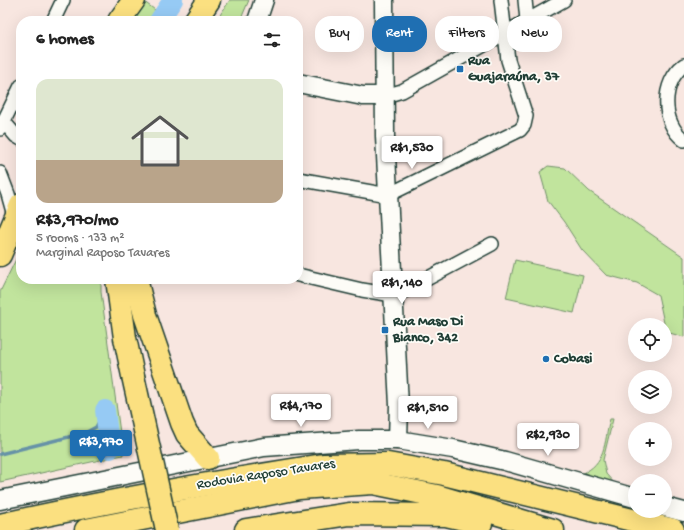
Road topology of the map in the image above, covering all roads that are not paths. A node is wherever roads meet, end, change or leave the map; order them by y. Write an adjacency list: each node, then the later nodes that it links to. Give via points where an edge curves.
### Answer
1 (63, 0): 9 (street)
2 (134, 0): 10 (highway)
3 (209, 0): 11 (highway)
4 (264, 0): 12 (main road)
5 (384, 0): 19 (main road)
6 (501, 0): 16 (street)
7 (525, 0): 13 (street)
8 (564, 0): 14 (street)
9 (55, 16)
10 (123, 16)
11 (198, 16)
12 (259, 16)
13 (527, 16)
14 (534, 16)
15 (507, 31): 16 (street)
16 (504, 33): 19 (street, via 402,91); 26 (street, via 508,60 526,116 524,125 520,130)
17 (684, 65): 23 (street, via 668,88 667,100 670,122)
18 (303, 84): 19 (main road, via 364,96)
19 (385, 96): 26 (main road)
20 (16, 97): 21 (street)
21 (2, 126): 22 (street)
22 (16, 136)
23 (684, 140)
24 (0, 173): 27 (street)
25 (303, 180): 26 (street)
26 (388, 194): 34 (main road)
27 (16, 208)
28 (16, 217): 30 (highway)
29 (492, 244): 34 (street)
30 (0, 255)
31 (303, 276): 34 (street)
32 (118, 284): 45 (highway, bridge, via 125,338)
33 (137, 284): 36 (highway, via 145,316 182,423 187,434)
34 (393, 295): 35 (main road, via 399,405)
35 (398, 440): 36 (main road, via 359,440 264,447); 37 (main road, via 505,461)
36 (208, 458): 38 (main road)
37 (628, 496)
38 (0, 500)
39 (672, 509): 40 (main road)
40 (684, 512)
41 (526, 522): 43 (highway, via 484,524 446,515 349,514); 44 (highway, Rodovia Raposo Tavares, via 438,496 373,483 299,488); 47 (highway, Rodovia Raposo Tavares)
42 (0, 525): 48 (highway, Rodovia Raposo Tavares, via 170,490 323,465 388,464 444,474)
43 (282, 527): 46 (highway)
44 (86, 530)
45 (167, 530)
46 (246, 530)
47 (553, 530)
48 (673, 530)

